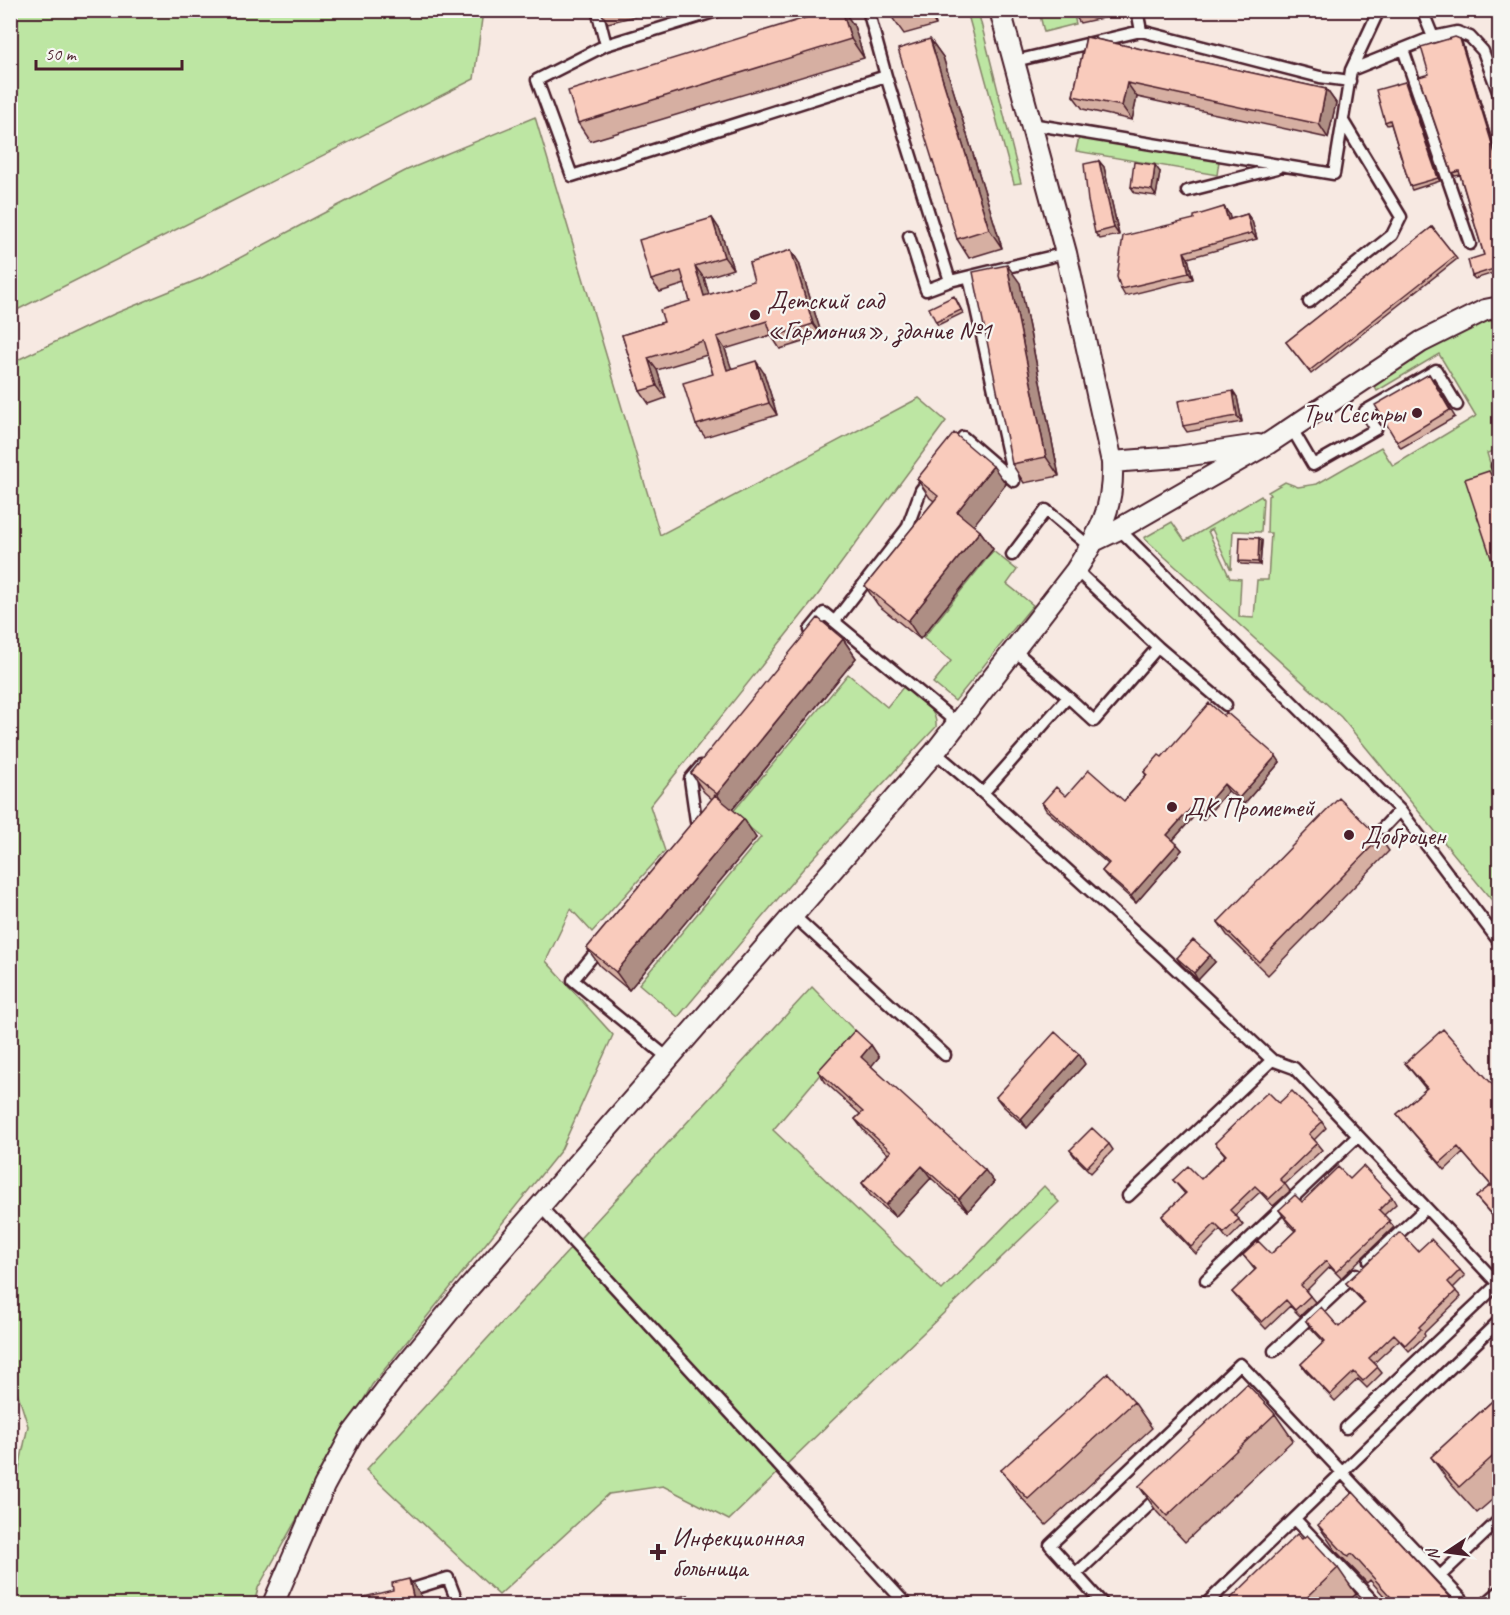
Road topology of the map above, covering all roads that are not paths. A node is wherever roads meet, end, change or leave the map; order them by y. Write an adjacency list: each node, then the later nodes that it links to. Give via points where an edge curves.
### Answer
1 (597, 10): 10 (lane)
2 (720, 10): 10 (lane)
3 (868, 10): 13 (lane)
4 (1000, 10): 12 (street)
5 (1137, 10): 8 (lane)
6 (1379, 10): 14 (lane)
7 (1422, 10): 9 (lane)
8 (1141, 31): 12 (lane); 14 (lane, via 1320,77)
9 (1433, 37): 11 (lane); 15 (lane, via 1457,32 1470,37 1483,51)
10 (606, 45): 13 (lane, via 537,80 572,177)
11 (1403, 49): 14 (lane); 21 (lane)
12 (1015, 61): 17 (street)
13 (886, 76): 24 (lane)
14 (1351, 76): 16 (lane)
15 (1500, 97)
16 (1343, 121): 18 (lane, via 1334,174); 25 (lane, via 1401,217 1392,235)
17 (1031, 124): 18 (lane); 22 (street)
18 (1283, 166): 19 (lane)
19 (1187, 190)
20 (909, 236): 24 (lane, via 926,290)
21 (1470, 244)
22 (1066, 253): 23 (lane); 30 (street)
23 (969, 277): 24 (lane); 37 (lane, via 1014,481 963,437 921,489 908,528)
24 (950, 281)
25 (1309, 302)
26 (1500, 306): 28 (street, via 1420,342)
27 (1457, 405): 28 (lane, via 1436,370 1365,411 1376,429 1313,465)
28 (1292, 429): 29 (street)
29 (1269, 443): 30 (street); 33 (street)
30 (1112, 462): 34 (street, via 1109,506)
31 (1500, 465): 32 (lane)
32 (1500, 475)
33 (1119, 529): 34 (street); 47 (lane)
34 (1092, 544): 35 (lane, via 1046,510); 36 (street)
35 (1012, 555)
36 (1076, 570): 39 (lane); 40 (street)
37 (835, 621): 38 (lane, via 824,613); 43 (lane)
38 (802, 640)
39 (1158, 647): 41 (lane, via 1094,721); 42 (lane)
40 (1014, 650): 41 (lane); 43 (street)
41 (1068, 697): 46 (lane)
42 (1226, 705)
43 (957, 723): 44 (street)
44 (935, 752): 46 (lane); 50 (street)
45 (705, 760): 49 (lane, via 690,779 698,828)
46 (983, 793): 55 (lane)
47 (1400, 810): 48 (lane); 52 (lane)
48 (1383, 828)
49 (690, 837)
50 (792, 914): 53 (lane); 54 (street)
51 (609, 936): 54 (lane, via 573,980)
52 (1500, 943)
53 (945, 1055)
54 (668, 1058): 58 (street)
55 (1272, 1060): 56 (lane, via 1294,1068); 57 (lane)
56 (1359, 1136): 59 (lane); 60 (lane)
57 (1128, 1197)
58 (540, 1206): 76 (street, via 461,1297 352,1434 324,1486); 78 (lane)
59 (1426, 1208): 61 (lane); 63 (lane)
60 (1206, 1280)
61 (1499, 1285): 66 (lane)
62 (1500, 1320): 67 (lane)
63 (1274, 1351)
64 (1268, 1393): 65 (lane); 67 (lane); 71 (lane, via 1240,1364 1050,1545)
65 (1259, 1401)
66 (1346, 1428)
67 (1343, 1472): 69 (lane); 72 (lane)
68 (1172, 1484): 71 (lane)
69 (1295, 1519): 75 (lane); 80 (lane)
70 (1500, 1519): 72 (lane)
71 (1076, 1574): 79 (lane)
72 (1440, 1576): 81 (lane)
73 (1500, 1591): 82 (lane)
74 (395, 1595): 77 (lane, via 448,1578)
75 (1372, 1603)
76 (273, 1605)
77 (458, 1605)
78 (906, 1605)
79 (1103, 1605)
80 (1206, 1605)
81 (1466, 1605)
82 (1485, 1605)

